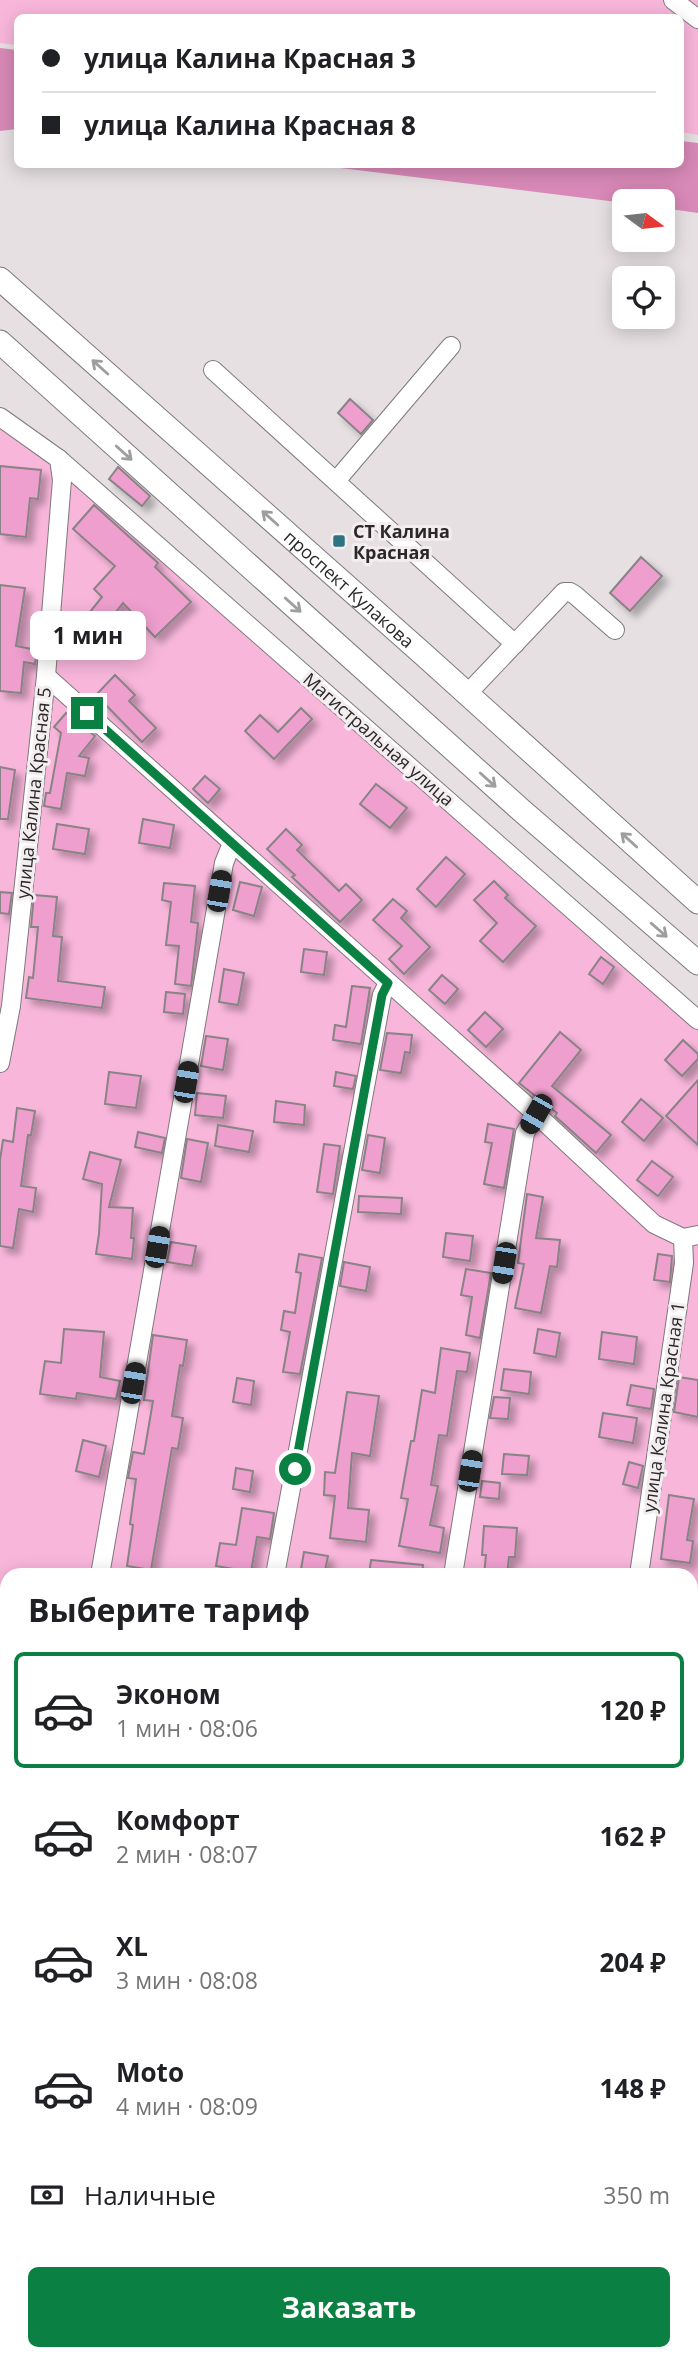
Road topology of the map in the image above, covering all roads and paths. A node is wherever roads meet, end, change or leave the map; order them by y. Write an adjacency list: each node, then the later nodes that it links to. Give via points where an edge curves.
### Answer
1 (673, 0): 2 (street)
2 (698, 19)
3 (0, 279): 13 (main road, проспект Кулакова, one-way to 3)
4 (0, 342): 16 (main road, one-way to 16)
5 (451, 346): 9 (street)
6 (212, 370): 9 (street)
7 (0, 417): 8 (street, Магистральная улица)
8 (60, 459): 12 (street, улица Калина Красная 5); 18 (street, Магистральная улица)
9 (336, 481): 11 (street)
10 (615, 630): 11 (street, via 575,595 564,592)
11 (516, 643): 13 (street)
12 (46, 676): 14 (street); 19 (street, улица Калина Красная 5, via 11,1006)
13 (468, 694): 15 (main road, проспект Кулакова, one-way to 13)
14 (232, 843): 17 (street); 22 (street, via 224,863)
15 (698, 902)
16 (698, 963)
17 (388, 983): 20 (street); 23 (street, via 382,995)
18 (698, 1020)
19 (0, 1063)
20 (536, 1114): 21 (street, via 654,1224); 24 (street, via 525,1133)
21 (691, 1236): 25 (street, улица Калина Красная 1)
22 (101, 1568)
23 (276, 1568)
24 (454, 1568)
25 (640, 1568)

